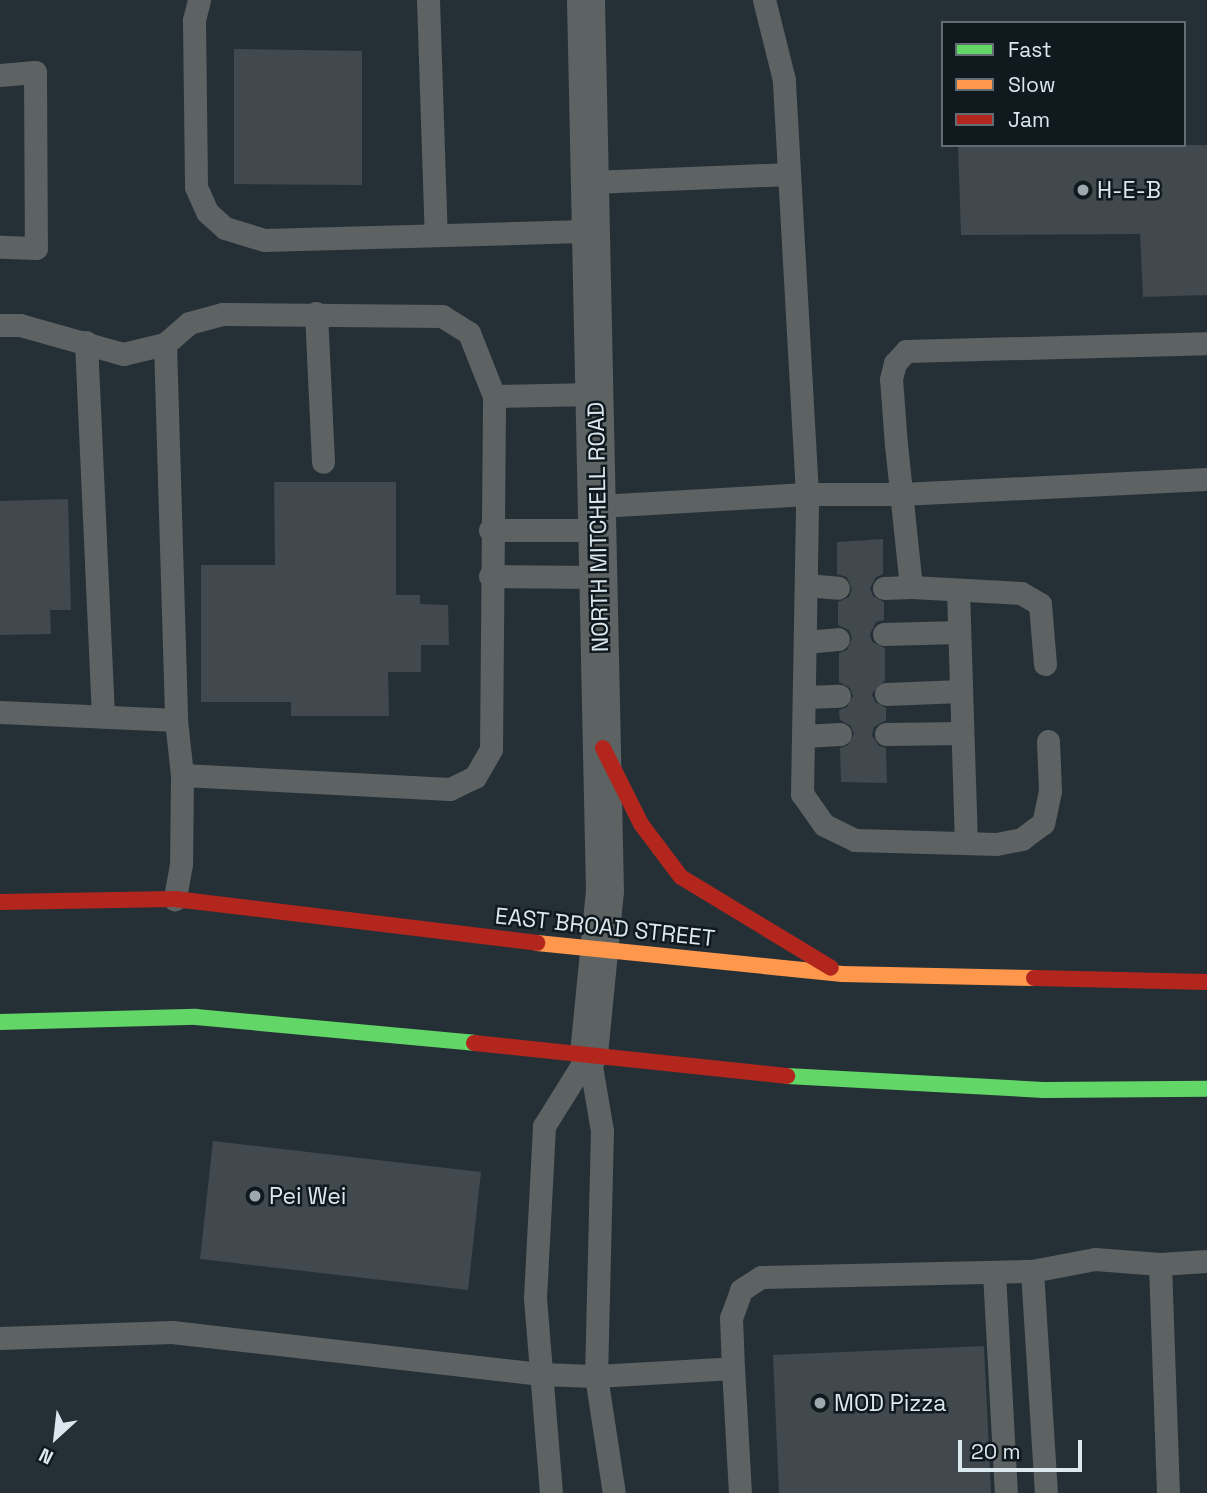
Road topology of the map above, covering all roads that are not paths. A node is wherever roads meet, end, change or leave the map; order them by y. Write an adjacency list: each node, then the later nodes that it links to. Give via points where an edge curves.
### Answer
1 (199, 0): 9 (lane, via 194,20 196,187 207,212 225,228 264,240)
2 (428, 0): 9 (lane)
3 (586, 0): 7 (street, NORTH MITCHELL ROAD)
4 (764, 0): 6 (lane, via 784,80)
5 (0, 75): 10 (lane, via 35,72 36,248)
6 (789, 174): 7 (lane); 20 (lane)
7 (591, 183): 8 (street, NORTH MITCHELL ROAD)
8 (592, 231): 9 (lane); 16 (street, NORTH MITCHELL ROAD)
9 (436, 235)
10 (0, 247)
11 (316, 313): 15 (lane, via 223,314 189,323); 17 (lane, via 442,316 468,333); 18 (lane)
12 (0, 325): 13 (lane, via 20,325)
13 (86, 342): 15 (lane, via 123,354); 41 (lane)
14 (1207, 343): 21 (lane, via 906,351 891,379)
15 (165, 344): 42 (lane)
16 (596, 394): 17 (lane); 22 (street, NORTH MITCHELL ROAD)
17 (494, 396): 23 (lane)
18 (323, 462)
19 (1207, 479): 21 (lane)
20 (807, 494): 21 (lane); 22 (lane); 26 (lane)
21 (901, 494): 27 (lane)
22 (598, 518): 23 (lane); 25 (street, NORTH MITCHELL ROAD)
23 (491, 530): 24 (lane)
24 (490, 576): 25 (lane); 49 (lane, via 491,748 475,777 450,789)
25 (600, 577): 48 (street, NORTH MITCHELL ROAD)
26 (806, 585): 28 (lane); 34 (lane)
27 (911, 587): 29 (lane); 30 (lane)
28 (838, 588)
29 (884, 588)
30 (958, 590): 31 (lane); 35 (lane, via 1021,593 1040,604)
31 (959, 632): 32 (lane); 36 (lane)
32 (884, 634)
33 (838, 639): 34 (lane)
34 (805, 642): 39 (lane)
35 (1045, 664)
36 (961, 691): 37 (lane); 43 (lane)
37 (886, 694)
38 (839, 696): 39 (lane)
39 (804, 697): 46 (lane)
40 (0, 712): 41 (lane)
41 (103, 717): 42 (lane)
42 (176, 720): 49 (lane)
43 (962, 733): 45 (lane); 50 (lane)
44 (840, 734): 46 (lane)
45 (886, 734)
46 (803, 736): 50 (lane, via 802,794 824,825 855,840)
47 (1048, 741): 50 (lane, via 1050,791 1043,823 1022,839)
48 (603, 748): 53 (street, NORTH MITCHELL ROAD, via 605,891); 54 (main road, via 641,824 681,877 737,915)
49 (182, 775): 51 (lane, via 181,864)
50 (966, 843)
51 (175, 899): 52 (main road, EAST BROAD STREET); 53 (main road, EAST BROAD STREET)
52 (0, 902)
53 (599, 951): 54 (main road, EAST BROAD STREET); 57 (street, NORTH MITCHELL ROAD)
54 (842, 974): 55 (main road, EAST BROAD STREET)
55 (1207, 982)
56 (0, 1022): 57 (main road, via 195,1017)
57 (589, 1054): 58 (main road, via 732,1073 1044,1090); 65 (lane, via 544,1126 535,1298); 66 (lane, via 603,1131)
58 (1207, 1089)
59 (1207, 1261): 60 (lane)
60 (1160, 1264): 61 (lane, via 1095,1259); 72 (lane)
61 (1032, 1271): 62 (lane); 71 (lane)
62 (994, 1273): 64 (lane, via 761,1277 741,1290 731,1318); 70 (lane)
63 (0, 1338): 65 (lane, via 172,1332)
64 (733, 1368): 66 (lane); 69 (lane)
65 (539, 1374): 66 (lane); 67 (lane)
66 (596, 1376): 68 (lane)
67 (551, 1493)
68 (614, 1493)
69 (740, 1493)
70 (1006, 1493)
71 (1046, 1493)
72 (1168, 1493)

